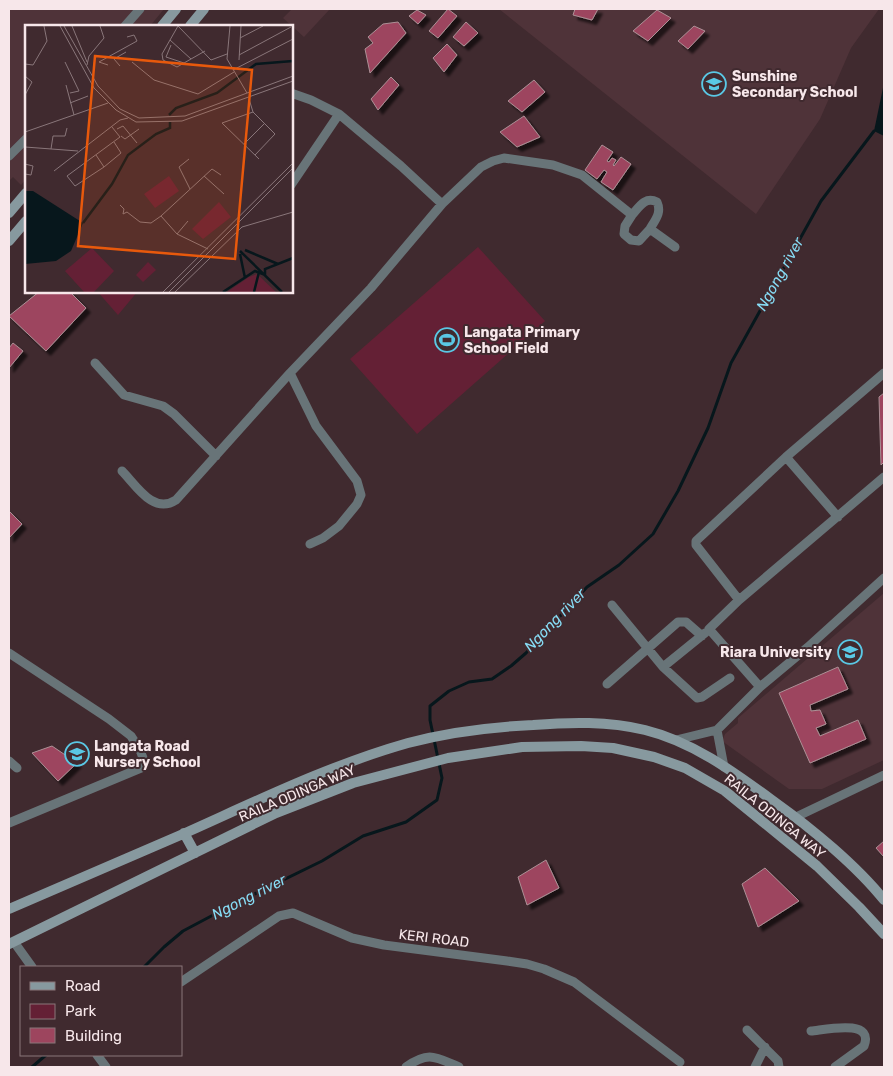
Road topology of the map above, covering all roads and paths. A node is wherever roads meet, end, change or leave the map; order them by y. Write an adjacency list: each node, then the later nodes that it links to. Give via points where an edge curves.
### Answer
1 (140, 9): 4 (street)
2 (176, 9): 5 (main road)
3 (204, 9): 6 (main road)
4 (126, 25)
5 (163, 25)
6 (191, 25)
7 (292, 93): 8 (street)
8 (339, 114): 11 (street); 13 (street)
9 (25, 140): 10 (street)
10 (9, 156)
11 (292, 184)
12 (25, 194): 14 (main road)
13 (442, 204): 15 (street, via 481,167 504,158 553,165 582,175); 21 (street, via 371,288)
14 (9, 213)
15 (632, 216): 17 (street, via 624,234 631,240 639,241); 17 (street, via 644,202 657,202 659,213)
16 (25, 222): 18 (main road)
17 (650, 229): 19 (street)
18 (9, 241)
19 (675, 248)
20 (95, 363): 23 (street, via 124,395 163,406 174,414)
21 (290, 373): 23 (street); 28 (street, via 316,426 357,480 361,495 339,526)
22 (884, 374): 24 (street)
23 (216, 456): 25 (street, via 170,504 160,505 148,500)
24 (786, 457): 27 (street); 30 (street, via 696,541)
25 (122, 470)
26 (884, 477): 27 (street)
27 (838, 517): 30 (street)
28 (310, 544)
29 (884, 578): 38 (street)
30 (739, 600): 32 (street)
31 (612, 606): 33 (street)
32 (706, 633): 33 (street, via 686,622 678,622); 35 (street); 38 (street)
33 (648, 648): 35 (street); 37 (street)
34 (9, 653): 46 (street, via 131,736 143,758 141,768)
35 (663, 667): 36 (street, via 697,698)
36 (730, 678)
37 (607, 684)
38 (760, 687): 39 (street)
39 (717, 730): 40 (street); 42 (street)
40 (676, 740): 42 (main road, RAILA ODINGA WAY); 47 (main road, RAILA ODINGA WAY, via 626,726 569,722 507,726 428,738 368,755 316,775)
41 (9, 761): 43 (street)
42 (724, 766): 45 (main road, RAILA ODINGA WAY)
43 (17, 768)
44 (884, 775): 45 (street)
45 (796, 817): 49 (main road, RAILA ODINGA WAY, via 848,862)
46 (9, 823)
47 (184, 833): 48 (main road); 50 (main road, RAILA ODINGA WAY)
48 (195, 853): 51 (main road, RAILA ODINGA WAY, via 276,813 353,782 432,761 522,747 613,748 685,768 725,791 809,860); 52 (main road, RAILA ODINGA WAY)
49 (884, 900)
50 (9, 909)
51 (884, 934)
52 (11, 943): 53 (street)
53 (31, 966)
54 (182, 981): 59 (street, KERI ROAD, via 279,916 293,912 352,938 375,944 544,969 574,982)
55 (747, 1030): 57 (street)
56 (811, 1031): 65 (street, via 856,1028 864,1034 864,1046)
57 (765, 1048): 63 (street); 64 (street, via 778,1061)
58 (100, 1056): 60 (street)
59 (680, 1062)
60 (106, 1067)
61 (406, 1067): 62 (street, via 430,1056)
62 (459, 1067)
63 (755, 1067)
64 (779, 1067)
65 (834, 1067)

